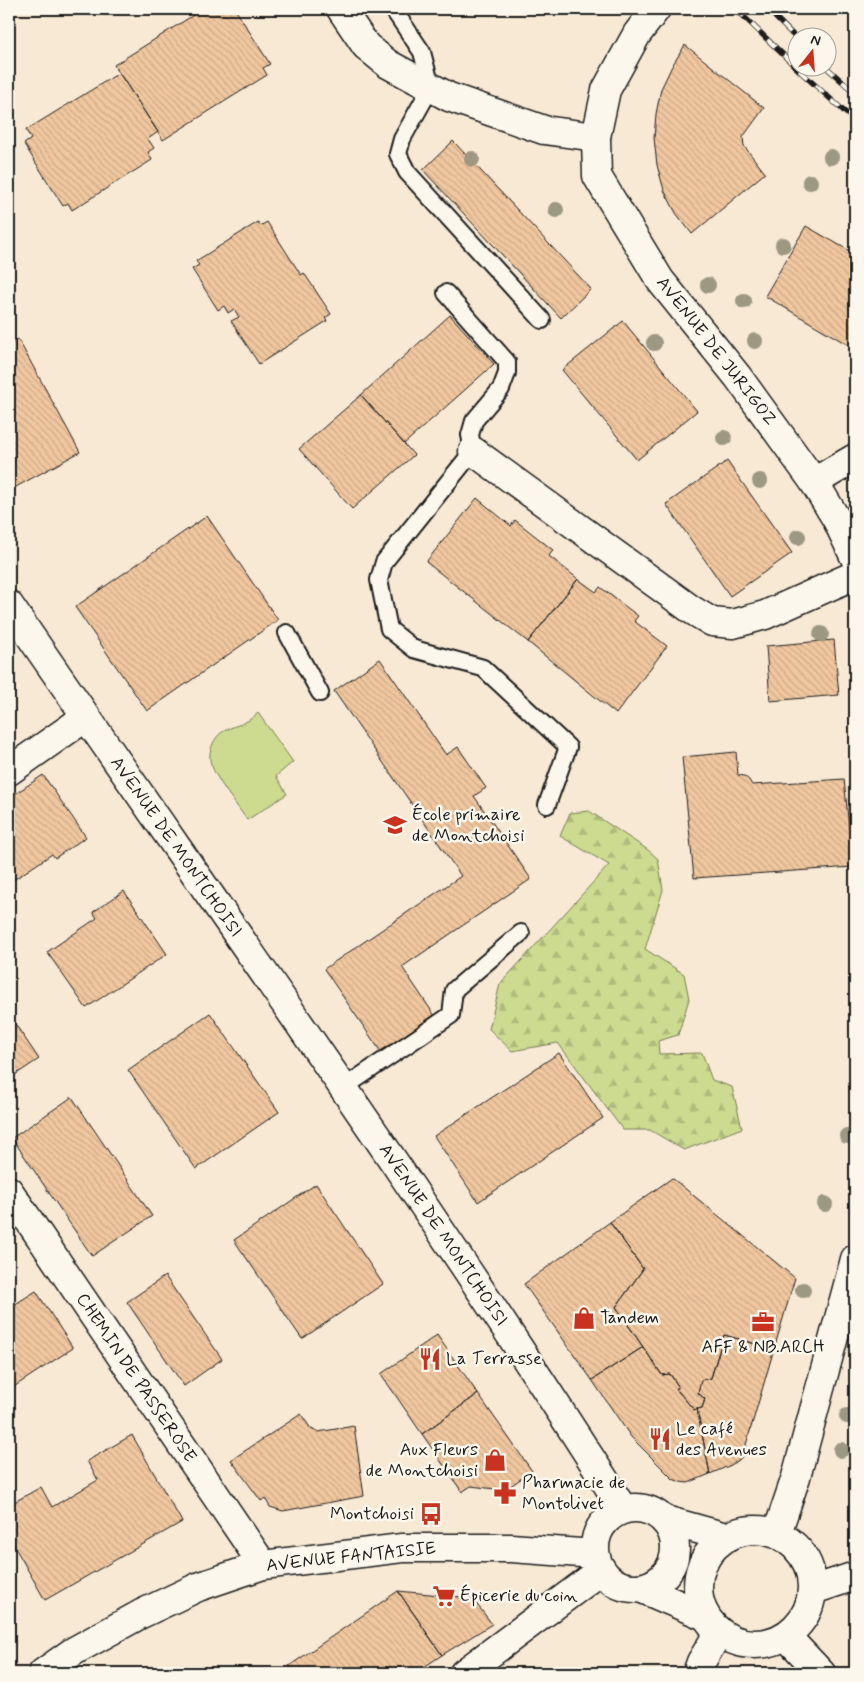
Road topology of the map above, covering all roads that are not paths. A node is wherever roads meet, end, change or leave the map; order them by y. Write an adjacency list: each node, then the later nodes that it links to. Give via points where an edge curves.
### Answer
1 (341, 9): 4 (street, via 366,46 388,64)
2 (393, 9): 4 (lane, via 422,52)
3 (652, 14): 5 (street, AVENUE DE JURIGOZ, via 606,90)
4 (431, 87): 5 (street, via 449,97 544,130); 7 (lane, via 402,139 398,154 407,172)
5 (596, 137): 10 (street, AVENUE DE JURIGOZ, via 598,176 660,280 738,377)
6 (446, 293): 8 (lane, via 507,362 501,389 474,421 470,435)
7 (542, 320)
8 (474, 451): 12 (street, via 712,622 733,624 765,615); 18 (lane, via 384,562 380,580 383,600 389,629 414,649 483,668 568,747)
9 (855, 458): 10 (street)
10 (814, 482): 11 (street, AVENUE DE JURIGOZ)
11 (855, 558)
12 (855, 575)
13 (9, 605): 16 (street, AVENUE DE MONTCHOISI)
14 (287, 633): 15 (lane)
15 (320, 693)
16 (86, 717): 17 (street); 20 (street, AVENUE DE MONTCHOISI)
17 (9, 771)
18 (547, 805)
19 (521, 933): 20 (lane, via 454,990 451,1015)
20 (343, 1088): 23 (street, AVENUE DE MONTCHOISI)
21 (9, 1191): 28 (street, CHEMIN DE PASSEROSE)
22 (855, 1259): 25 (street, via 796,1476)
23 (623, 1509): 24 (street, via 640,1507 655,1511); 27 (street, via 610,1516 598,1532 595,1542)
24 (665, 1520): 26 (street); 30 (street, via 675,1539 674,1561 660,1580)
25 (777, 1533): 26 (street, via 749,1530); 31 (street, via 791,1541 804,1555 811,1571)
26 (726, 1537): 32 (street, via 707,1555 699,1574 698,1591)
27 (598, 1562): 28 (street, AVENUE FANTAISIE, via 511,1548 402,1548); 30 (street, via 618,1584); 35 (street)
28 (263, 1565): 34 (street, AVENUE FANTAISIE, via 198,1587 141,1614 74,1651)
29 (855, 1576): 31 (street)
30 (640, 1588): 32 (street)
31 (813, 1590): 33 (street, via 807,1614)
32 (712, 1624): 33 (street, via 734,1641 753,1645 770,1643); 36 (street)
33 (786, 1636): 37 (street)
34 (43, 1673)
35 (464, 1673)
36 (697, 1673)
37 (821, 1673)

